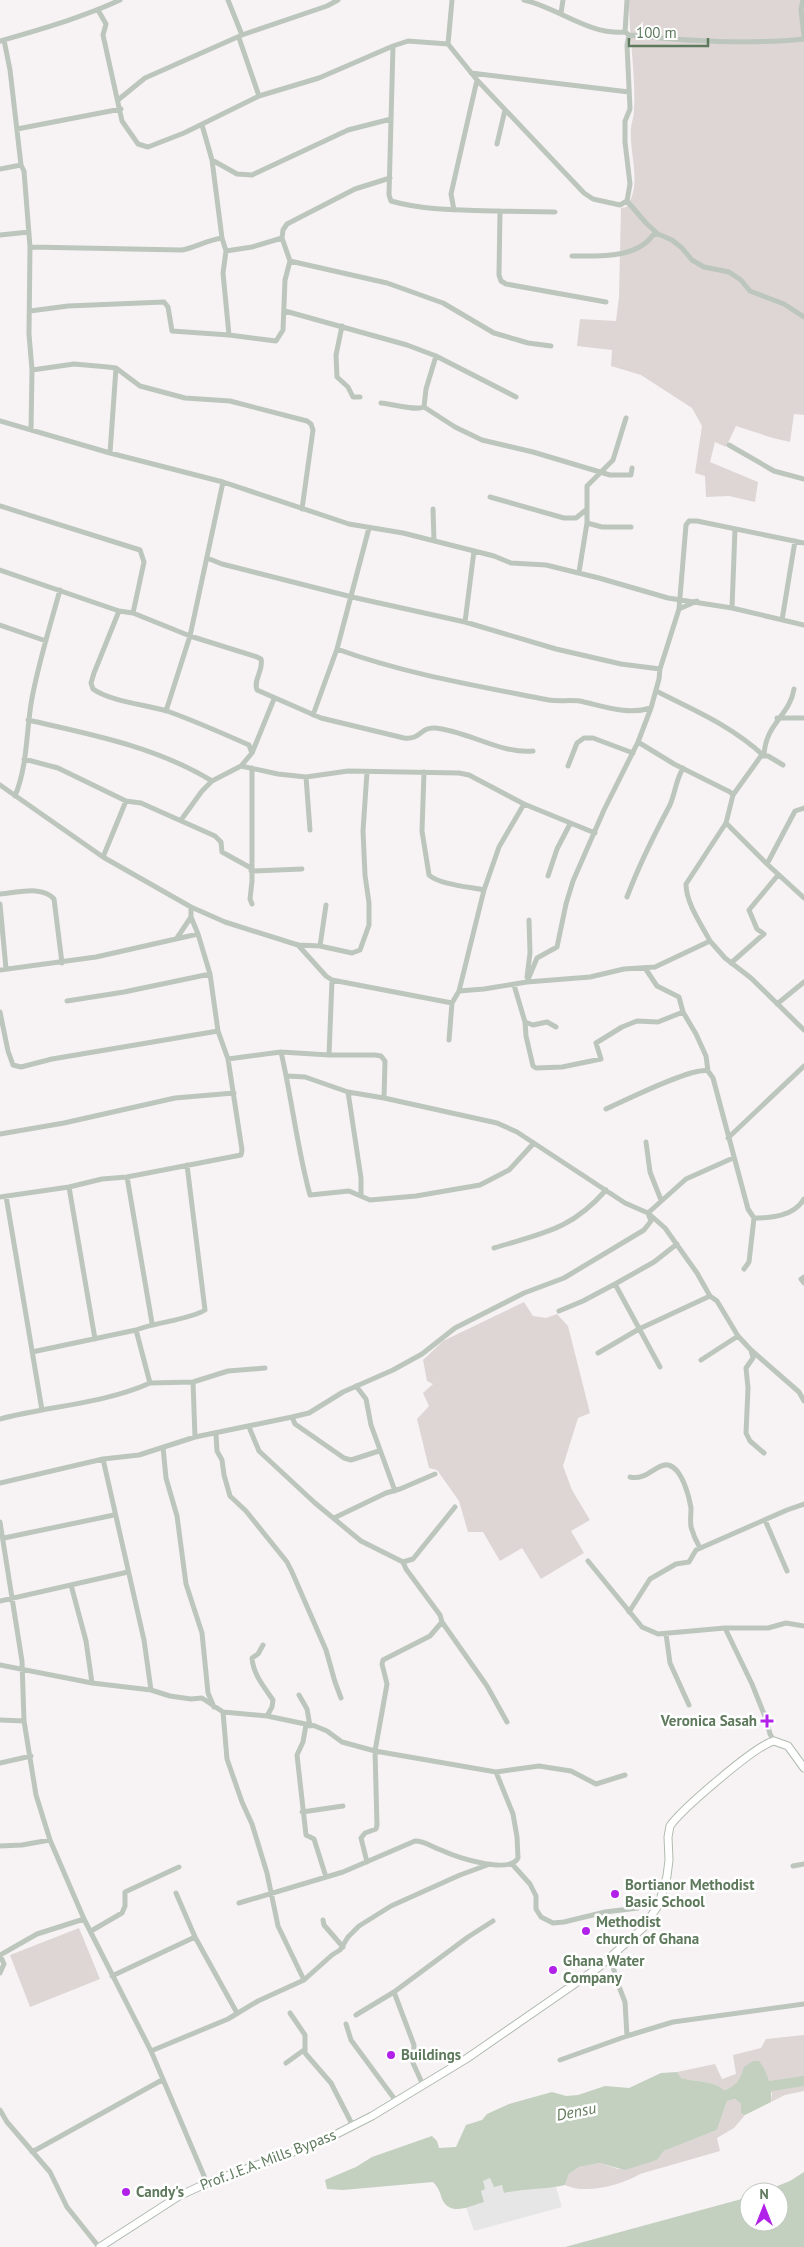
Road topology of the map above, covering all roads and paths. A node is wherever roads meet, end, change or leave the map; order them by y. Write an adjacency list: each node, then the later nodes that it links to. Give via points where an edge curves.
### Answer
1 (120, 0): 9 (street)
2 (228, 0): 12 (street)
3 (338, 0): 12 (street)
4 (452, 0): 15 (street)
5 (524, 0): 10 (street)
6 (563, 0): 10 (street)
7 (627, 0): 11 (street)
8 (803, 0): 13 (street)
9 (98, 10): 14 (street); 21 (street, via 106,24 103,35)
10 (561, 13): 11 (street, via 593,29)
11 (627, 34): 13 (street, via 679,40); 19 (street)
12 (241, 37): 20 (street); 21 (street, via 145,78)
13 (804, 38)
14 (2, 41): 26 (street)
15 (448, 44): 16 (street, via 408,41); 17 (street)
16 (393, 46): 20 (street, via 319,78); 24 (street)
17 (470, 73): 18 (street); 19 (street)
18 (477, 80): 23 (street); 33 (street, via 451,194)
19 (629, 92): 32 (street, via 630,109 625,122 630,184)
20 (259, 96): 25 (street)
21 (118, 100): 22 (street)
22 (121, 109): 25 (street, via 122,121 142,146 154,145); 26 (street)
23 (505, 110): 27 (street); 32 (street, via 584,193 609,203 620,205)
24 (391, 119): 28 (street, via 348,130 252,175 237,174); 31 (street)
25 (202, 124): 28 (street)
26 (17, 129): 29 (street)
27 (497, 144)
28 (212, 160): 39 (street)
29 (21, 165): 30 (street); 36 (street)
30 (0, 169)
31 (390, 178): 33 (street, via 391,201); 40 (street, via 355,189 287,224)
32 (627, 201): 37 (street)
33 (454, 210): 34 (street)
34 (500, 210): 35 (street); 45 (street, via 501,281)
35 (555, 212)
36 (29, 232): 38 (street); 41 (street)
37 (658, 234): 43 (street, via 628,252); 48 (street, via 672,240 698,264 729,272 750,291 784,304)
38 (0, 235)
39 (222, 238): 41 (street, via 182,250); 42 (street)
40 (282, 238): 42 (street); 44 (street)
41 (30, 248): 46 (street)
42 (226, 251): 50 (street, via 223,273)
43 (572, 256)
44 (290, 261): 47 (street, via 285,280); 51 (street, via 387,283 444,303 494,333)
45 (606, 302)
46 (30, 311): 50 (street, via 164,302 172,330); 54 (street)
47 (285, 311): 49 (street); 50 (street, via 283,330 276,341)
48 (804, 317)
49 (342, 326): 52 (street); 56 (street, via 336,355 337,378 348,386 353,397)
50 (229, 334)
51 (551, 346)
52 (436, 356): 55 (street); 58 (street)
53 (116, 368): 54 (street, via 74,364); 63 (street); 70 (street, via 140,386 185,398 230,401 311,424)
54 (32, 370): 61 (street)
55 (516, 397)
56 (360, 398)
57 (381, 403): 58 (street, via 416,409)
58 (424, 407): 65 (street, via 482,440)
59 (626, 418): 65 (street, via 613,460)
60 (0, 421): 61 (street)
61 (31, 430): 63 (street)
62 (729, 445): 66 (street, via 774,471)
63 (110, 453): 67 (street)
64 (632, 468): 65 (street, via 628,477)
65 (602, 472): 72 (street, via 587,486)
66 (804, 479)
67 (222, 482): 70 (street); 81 (street)
68 (490, 497): 72 (street, via 564,518 576,518)
69 (0, 506): 91 (street, via 140,550 144,562)
70 (302, 509): 75 (street)
71 (433, 509): 77 (street)
72 (587, 509): 73 (street)
73 (587, 523): 74 (street, via 602,527); 83 (street)
74 (630, 527)
75 (369, 528): 77 (street); 85 (street)
76 (735, 529): 78 (street); 86 (street, via 689,521 686,525); 88 (street)
77 (434, 541): 80 (street)
78 (795, 541): 79 (street); 92 (street)
79 (804, 543)
80 (474, 551): 83 (street, via 511,562 546,564); 93 (street)
81 (207, 558): 85 (street); 96 (street)
82 (0, 570): 84 (street)
83 (579, 572): 86 (street)
84 (60, 590): 90 (street); 97 (street)
85 (352, 597): 93 (street); 98 (street)
86 (680, 599): 87 (street); 89 (street)
87 (697, 601): 88 (street); 89 (street)
88 (732, 608): 92 (street)
89 (679, 609): 99 (street)
90 (119, 611): 91 (street); 104 (street, via 94,674 93,688)
91 (133, 613): 96 (street)
92 (782, 620): 95 (street)
93 (465, 622): 99 (street, via 556,649)
94 (0, 625): 97 (street)
95 (804, 625)
96 (190, 636): 102 (street, via 261,659 255,687); 104 (street)
97 (46, 641): 108 (street)
98 (337, 649): 103 (street, via 373,662 550,700 582,701 622,710); 105 (street)
99 (660, 669): 101 (street)
100 (794, 689): 106 (street, via 789,705)
101 (656, 691): 103 (street); 113 (street, via 745,738)
102 (274, 699): 105 (street); 112 (street)
103 (651, 708): 109 (street)
104 (166, 711): 112 (street, via 249,745)
105 (313, 715): 110 (street, via 396,737 412,739 426,729 440,729 519,752)
106 (777, 718): 107 (street); 113 (street, via 766,737)
107 (804, 718)
108 (28, 720): 114 (street); 123 (street, via 101,736 189,767)
109 (638, 742): 111 (street); 119 (street)
110 (533, 750)
111 (633, 752): 117 (street, via 584,738 577,743); 134 (street)
112 (252, 753): 116 (street)
113 (764, 756): 115 (street); 125 (street, via 758,759)
114 (24, 760): 126 (street); 127 (street, via 58,768)
115 (783, 765)
116 (241, 766): 118 (street); 123 (street)
117 (568, 766)
118 (252, 768): 122 (street); 137 (street)
119 (683, 768): 125 (street); 143 (street)
120 (367, 772): 121 (street); 122 (street, via 348,771); 155 (street, via 363,831 369,925 360,950 352,953)
121 (424, 772): 128 (street, via 469,776); 141 (street, via 422,831 429,875)
122 (306, 777): 133 (street)
123 (212, 781): 130 (street)
124 (0, 785): 126 (street)
125 (733, 795): 131 (street)
126 (15, 796): 135 (street)
127 (126, 800): 130 (street, via 142,803); 135 (street)
128 (524, 804): 132 (street); 141 (street, via 499,846)
129 (804, 808): 136 (street, via 792,815)
130 (181, 820): 137 (street, via 215,836 221,842 222,852)
131 (726, 823): 136 (street); 153 (street, via 686,884 693,909)
132 (570, 824): 134 (street); 140 (street)
133 (310, 830)
134 (595, 833): 162 (street, via 573,881 557,947 537,958)
135 (103, 857): 148 (street)
136 (767, 864): 139 (street)
137 (251, 869): 138 (street); 146 (street)
138 (302, 869)
139 (778, 875): 144 (street); 157 (street, via 749,910 757,929 764,934)
140 (548, 876)
141 (484, 890): 165 (street)
142 (0, 894): 156 (street, via 40,890 54,898)
143 (627, 897)
144 (804, 898)
145 (0, 904): 159 (street)
146 (252, 904)
147 (326, 905): 155 (street)
148 (191, 907): 149 (street); 154 (street, via 225,922)
149 (191, 917): 151 (street); 152 (street)
150 (529, 920): 162 (street)
151 (198, 934): 152 (street); 160 (street)
152 (177, 938): 156 (street)
153 (710, 941): 157 (street); 158 (street)
154 (298, 945): 155 (street); 161 (street)
155 (320, 946)
156 (62, 963): 159 (street)
157 (731, 963): 168 (street)
158 (645, 968): 162 (street); 170 (street, via 657,986 679,997)
159 (3, 969)
160 (210, 974): 166 (street); 174 (street)
161 (332, 980): 167 (street); 177 (street)
162 (527, 982): 164 (street)
163 (804, 982): 168 (street)
164 (514, 985): 165 (street); 171 (street)
165 (458, 991): 167 (street)
166 (67, 1001)
167 (452, 1003): 175 (street)
168 (777, 1004): 173 (street)
169 (0, 1012): 174 (street, via 8,1051 14,1065 21,1067)
170 (683, 1012): 171 (street, via 658,1022 637,1021 622,1027 596,1043 601,1059 562,1067 533,1066); 180 (street, via 702,1046)
171 (525, 1022): 172 (street, via 532,1025 546,1022)
172 (556, 1027)
173 (804, 1030)
174 (218, 1031): 178 (street)
175 (449, 1040)
176 (281, 1052): 177 (street); 178 (street); 181 (street)
177 (329, 1056): 184 (street, via 381,1056 385,1061)
178 (228, 1059): 183 (street)
179 (804, 1066): 187 (street)
180 (708, 1070): 185 (street, via 687,1074); 187 (street)
181 (288, 1076): 182 (street, via 304,1077); 196 (street, via 310,1195 349,1191)
182 (348, 1092): 184 (street); 196 (street)
183 (234, 1093): 186 (street, via 174,1098); 191 (street, via 241,1155)
184 (384, 1098): 189 (street, via 498,1123)
185 (606, 1109)
186 (0, 1134)
187 (728, 1138): 190 (street)
188 (646, 1142): 199 (street, via 650,1172)
189 (532, 1144): 194 (street); 196 (street, via 509,1170 480,1185 416,1196 370,1200)
190 (733, 1158): 199 (street, via 686,1180); 201 (street, via 748,1209)
191 (187, 1164): 192 (street); 210 (street, via 205,1310)
192 (127, 1177): 193 (street); 210 (street)
193 (69, 1187): 195 (street); 214 (street)
194 (606, 1190): 200 (street); 203 (street, via 588,1210 570,1223)
195 (6, 1196): 197 (street); 216 (street)
196 (361, 1196)
197 (0, 1197)
198 (804, 1199): 201 (street, via 794,1211)
199 (660, 1200): 200 (street)
200 (648, 1213): 202 (street); 223 (street, via 651,1221 644,1230 564,1278 483,1312 455,1328 422,1354)
201 (754, 1218): 204 (street, via 749,1262)
202 (677, 1244): 207 (street, via 654,1262); 208 (street)
203 (494, 1248)
204 (744, 1269)
205 (804, 1277): 206 (street, via 801,1279)
206 (804, 1283)
207 (615, 1284): 209 (street); 211 (street)
208 (710, 1296): 211 (street); 213 (street, via 717,1301)
209 (559, 1311)
210 (152, 1323): 212 (street)
211 (639, 1329): 217 (street); 219 (street)
212 (136, 1330): 214 (street); 222 (street)
213 (738, 1336): 215 (street); 218 (street)
214 (95, 1339): 216 (street)
215 (751, 1350): 224 (street, via 799,1392); 233 (street, via 753,1358 746,1368 746,1433)
216 (32, 1352): 225 (street)
217 (598, 1353)
218 (700, 1360)
219 (660, 1367)
220 (265, 1368): 221 (street, via 228,1371)
221 (192, 1382): 222 (street); 230 (street)
222 (150, 1383): 225 (street, via 135,1390)
223 (356, 1386): 226 (street, via 308,1413); 232 (street, via 366,1399)
224 (804, 1401)
225 (42, 1410): 227 (street)
226 (292, 1417): 228 (street); 232 (street, via 295,1424 344,1458 351,1460)
227 (0, 1419)
228 (249, 1427): 229 (street); 242 (street, via 259,1450 272,1464)
229 (216, 1434): 230 (street); 265 (street, via 217,1451 230,1496 246,1511 292,1572 326,1650)
230 (196, 1436): 231 (street)
231 (163, 1447): 234 (street, via 139,1455); 267 (street, via 186,1584 202,1633 208,1693)
232 (379, 1451): 238 (street)
233 (764, 1453)
234 (103, 1459): 237 (street); 241 (street)
235 (435, 1474): 238 (street)
236 (630, 1477): 246 (street, via 643,1478 663,1465 676,1469 691,1508 691,1526)
237 (0, 1482)
238 (395, 1491): 242 (street)
239 (804, 1504): 243 (street)
240 (455, 1507): 248 (street, via 413,1559)
241 (114, 1515): 245 (street); 250 (street)
242 (334, 1518): 248 (street, via 361,1541)
243 (765, 1520): 246 (street); 249 (street)
244 (0, 1522): 245 (street)
245 (4, 1538): 252 (street)
246 (700, 1548): 254 (street, via 689,1562 676,1564 650,1579)
247 (588, 1561): 254 (street)
248 (403, 1562): 255 (street)
249 (787, 1571)
250 (128, 1572): 251 (street); 263 (street, via 144,1640)
251 (71, 1585): 252 (street); 262 (street, via 86,1640)
252 (12, 1598): 253 (street); 261 (street)
253 (0, 1601)
254 (629, 1612): 258 (street, via 642,1627)
255 (442, 1622): 272 (street, via 487,1686); 275 (street, via 430,1636 383,1660 387,1684)
256 (804, 1626): 257 (street, via 786,1623 768,1628)
257 (725, 1628): 258 (street); 274 (street)
258 (666, 1634): 266 (street, via 670,1663)
259 (263, 1645): 269 (street, via 252,1658 252,1666 273,1700)
260 (0, 1665): 261 (street)
261 (22, 1670): 262 (street); 271 (street)
262 (92, 1683): 263 (street)
263 (151, 1690): 267 (street, via 191,1700 202,1698)
264 (300, 1695): 273 (street, via 307,1709)
265 (342, 1698)
266 (689, 1705)
267 (214, 1707): 268 (street)
268 (223, 1712): 269 (street); 293 (street, via 228,1759)
269 (267, 1716): 273 (street)
270 (0, 1720): 271 (street)
271 (24, 1721): 276 (street)
272 (507, 1722)
273 (308, 1725): 275 (street, via 327,1730 342,1742); 282 (street, via 297,1755)
274 (774, 1741): 278 (street, via 788,1746); 303 (street, Prof. J.E.A. Mills Bypass, via 748,1756 674,1822 668,1837 669,1860 659,1904 644,1927)
275 (375, 1751): 279 (street); 285 (street, via 377,1826 361,1838)
276 (31, 1756): 277 (street); 283 (street, via 36,1795)
277 (0, 1763)
278 (804, 1768)
279 (496, 1772): 280 (street, via 539,1766 571,1771 596,1784); 287 (street, via 515,1824 518,1858)
280 (625, 1776)
281 (343, 1806): 282 (street)
282 (302, 1812): 291 (street, via 306,1835 314,1839)
283 (50, 1840): 284 (street); 296 (street)
284 (0, 1846)
285 (367, 1862): 286 (street, via 418,1841); 291 (street)
286 (490, 1864): 287 (street); 301 (street, via 392,1906 359,1926)
287 (512, 1864): 295 (street, via 530,1884 536,1896 536,1909 553,1923)
288 (804, 1864): 289 (street)
289 (793, 1866)
290 (179, 1867): 299 (street, via 125,1892 122,1913)
291 (326, 1877): 293 (street)
292 (176, 1893): 300 (street)
293 (273, 1893): 294 (street); 306 (street, via 281,1933)
294 (239, 1903)
295 (638, 1908)
296 (84, 1919): 299 (street); 302 (street, via 44,1931)
297 (323, 1920): 301 (street)
298 (493, 1921): 307 (street)
299 (91, 1931): 305 (street)
300 (195, 1937): 305 (street); 310 (street)
301 (343, 1946): 306 (street)
302 (0, 1955): 304 (street, via 4,1964)
303 (611, 1957): 313 (street, via 625,2002); 319 (street, Prof. J.E.A. Mills Bypass, via 471,2056)
304 (0, 1973)
305 (112, 1976): 315 (street)
306 (304, 1980): 310 (street)
307 (394, 1992): 311 (street); 319 (street, via 414,2045 413,2063)
308 (804, 2004): 313 (street, via 673,2022)
309 (290, 2012): 314 (street, via 305,2035)
310 (237, 2014): 315 (street)
311 (356, 2014)
312 (346, 2024): 320 (street, via 351,2040)
313 (627, 2036): 316 (street)
314 (304, 2050): 317 (street); 322 (street, via 331,2083)
315 (151, 2051): 318 (street)
316 (560, 2060)
317 (286, 2063)
318 (162, 2080): 323 (street); 324 (street)
319 (423, 2085): 320 (street, Prof. J.E.A. Mills Bypass)
320 (396, 2101): 322 (street, Prof. J.E.A. Mills Bypass)
321 (0, 2110): 323 (street)
322 (353, 2126): 324 (street, Prof. J.E.A. Mills Bypass, via 321,2142)
323 (32, 2152): 325 (street, via 50,2172 67,2207)
324 (207, 2183): 325 (street, Prof. J.E.A. Mills Bypass, via 179,2196)
325 (100, 2247)

